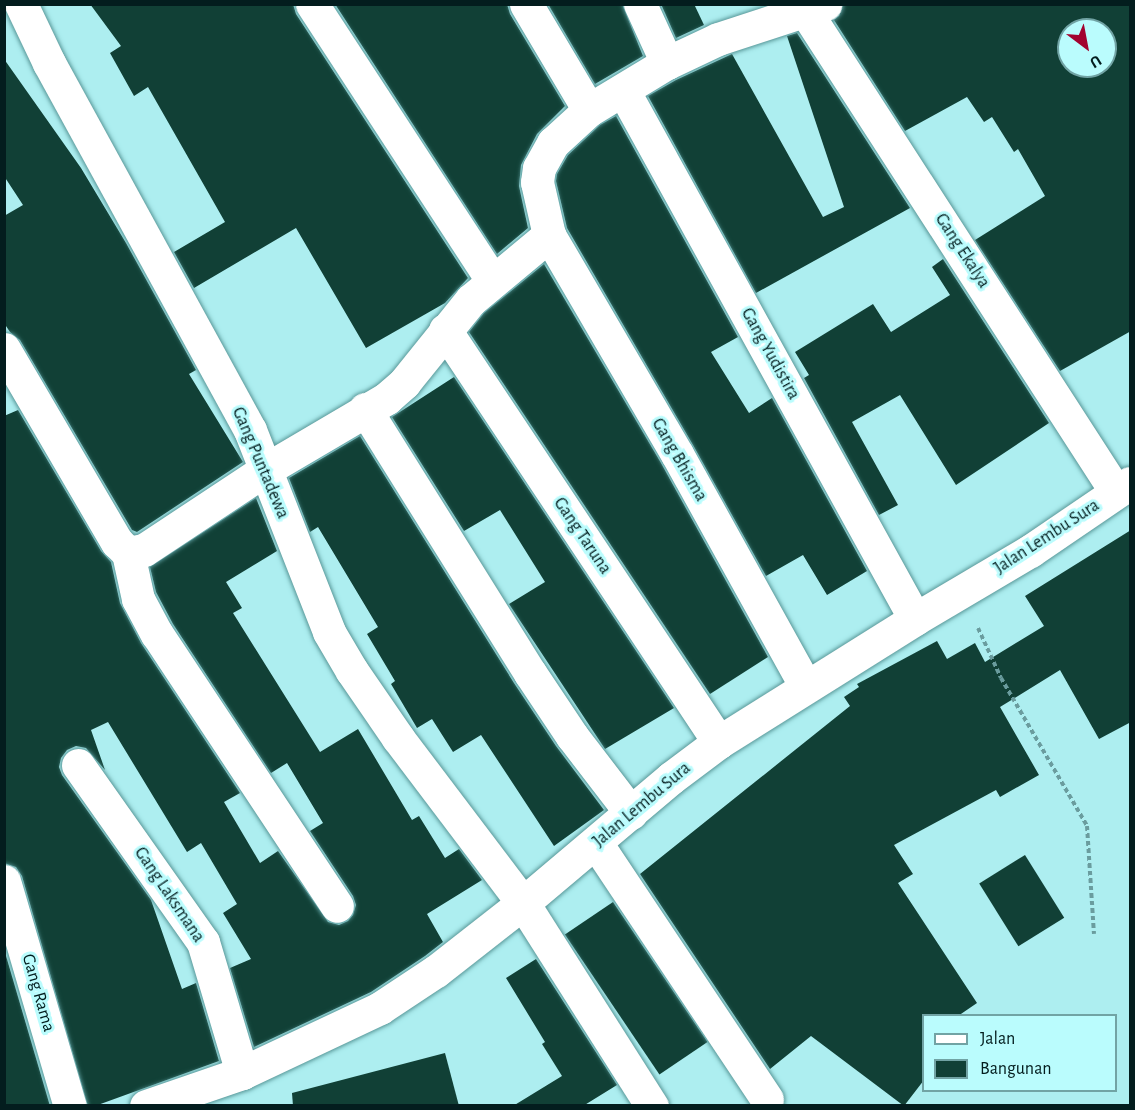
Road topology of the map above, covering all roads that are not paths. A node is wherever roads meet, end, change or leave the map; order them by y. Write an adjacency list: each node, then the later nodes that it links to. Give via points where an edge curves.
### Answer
1 (21, 4): 15 (street, Gang Puntadewa, via 49,63 250,430)
2 (312, 4): 11 (street)
3 (526, 4): 9 (street)
4 (640, 4): 7 (street)
5 (815, 8): 6 (street, Gang Bhisma); 16 (street, Gang Ekalya)
6 (743, 16): 7 (street, Gang Bhisma)
7 (667, 63): 8 (street, Gang Bhisma)
8 (623, 90): 9 (street, Gang Bhisma); 18 (street, Gang Yudistira)
9 (589, 110): 10 (street, Gang Bhisma, via 553,143 539,168 537,182)
10 (549, 235): 12 (street, via 492,281); 19 (street, Gang Bhisma)
11 (491, 279)
12 (445, 330): 14 (street, via 404,382 387,398); 20 (street, Gang Taruna)
13 (4, 349): 17 (street, via 108,528)
14 (365, 409): 15 (street); 22 (street, via 530,673)
15 (265, 470): 17 (street, via 144,550); 25 (street, Gang Puntadewa, via 329,632 352,671)
16 (1123, 487): 18 (street, Jalan Lembu Sura, via 1030,551)
17 (128, 553): 26 (street, via 136,592 157,634)
18 (915, 619): 19 (street, Jalan Lembu Sura)
19 (806, 687): 20 (street, Jalan Lembu Sura)
20 (719, 742): 22 (street, Jalan Lembu Sura)
21 (78, 765): 27 (street, Gang Laksmana, via 203,942)
22 (631, 813): 23 (street, Jalan Lembu Sura)
23 (596, 843): 25 (street, Jalan Lembu Sura); 28 (street)
24 (4, 881): 29 (street, Gang Rama)
25 (523, 903): 27 (street, Jalan Lembu Sura, via 436,971 380,1008); 31 (street, Gang Puntadewa)
26 (337, 906)
27 (242, 1073): 30 (street, Jalan Lembu Sura)
28 (767, 1099)
29 (70, 1106)
30 (146, 1106)
31 (652, 1106)

